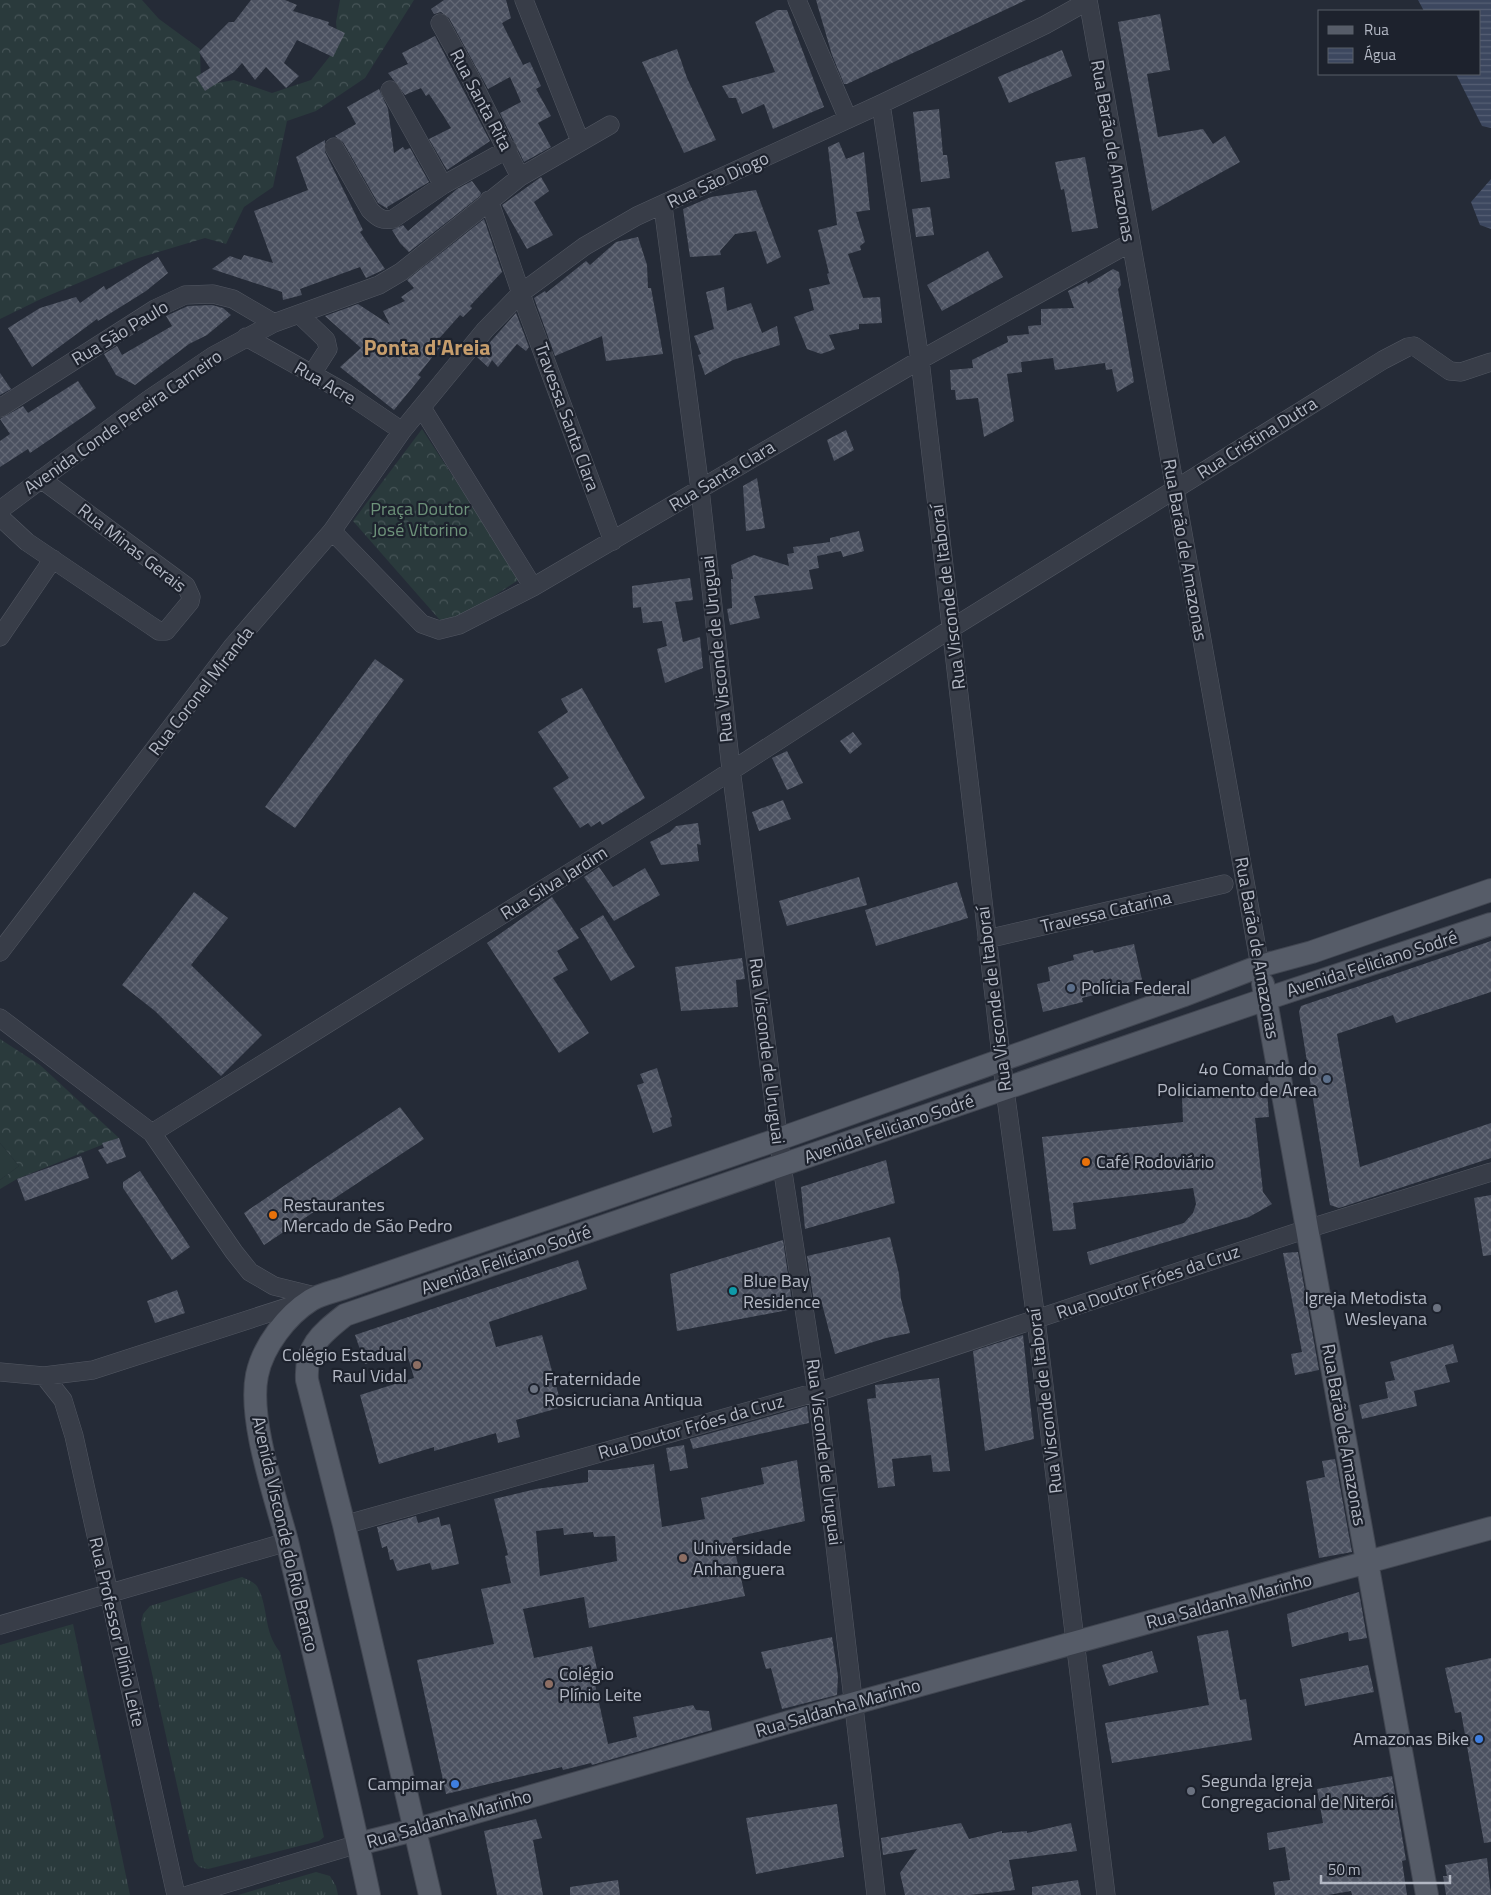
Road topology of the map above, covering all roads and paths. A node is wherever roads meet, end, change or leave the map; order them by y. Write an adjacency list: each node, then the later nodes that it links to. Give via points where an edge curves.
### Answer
1 (524, 0): 9 (street)
2 (797, 0): 7 (street)
3 (1088, 1): 6 (street, Rua São Diogo); 16 (street, Rua Barão de Amazonas)
4 (440, 24): 11 (street, Rua Santa Rita)
5 (390, 90): 13 (street)
6 (881, 104): 7 (street, Rua São Diogo); 21 (street, Rua Visconde de Itaboraí)
7 (848, 119): 15 (street, Rua São Diogo)
8 (610, 125): 9 (street, Avenida Conde Pereira Carneiro)
9 (580, 141): 12 (street, Avenida Conde Pereira Carneiro)
10 (334, 147): 13 (street, via 370,210 378,218 393,218)
11 (508, 149): 12 (street, Rua Santa Rita); 13 (street)
12 (520, 177): 14 (street, Avenida Conde Pereira Carneiro)
13 (444, 185)
14 (489, 200): 17 (street, Travessa Santa Clara); 18 (street, Avenida Conde Pereira Carneiro, via 401,272 379,285)
15 (663, 206): 17 (street, Rua São Diogo, via 637,216 585,246); 28 (street, Rua Visconde de Uruguai)
16 (1130, 243): 21 (street, Rua Santa Clara); 29 (street, Rua Barão de Amazonas)
17 (521, 293): 25 (street, Rua São Diogo, via 485,330); 33 (street, Travessa Santa Clara)
18 (300, 315): 19 (street, Avenida Conde Pereira Carneiro); 23 (street, via 326,340 328,349)
19 (274, 323): 20 (street, Avenida Conde Pereira Carneiro); 24 (street, Rua São Paulo, via 233,300 213,294 185,296 155,309)
20 (246, 338): 23 (street, Rua Acre); 27 (street, Avenida Conde Pereira Carneiro, via 193,369)
21 (920, 360): 28 (street, Rua Santa Clara); 36 (street, Rua Visconde de Itaboraí)
22 (1491, 362): 29 (street, Rua Cristina Dutra, via 1461,372 1450,371 1422,350 1408,347)
23 (312, 374): 26 (street, Rua Acre)
24 (0, 408)
25 (422, 408): 26 (street, Rua São Diogo); 35 (street)
26 (402, 431): 32 (street, Rua Coronel Miranda)
27 (41, 479): 30 (street, Avenida Conde Pereira Carneiro); 34 (street, Rua Minas Gerais, via 186,586 192,597 171,628 159,631)
28 (700, 489): 33 (street, Rua Santa Clara); 38 (street, Rua Visconde de Uruguai)
29 (1174, 490): 36 (street, Rua Cristina Dutra); 44 (street, Rua Barão de Amazonas)
30 (0, 510)
31 (0, 517): 34 (street, Rua Minas Gerais, via 27,542)
32 (332, 531): 35 (street, Rua Santa Clara, via 422,624 439,630 470,620); 43 (street, Rua Coronel Miranda, via 232,648)
33 (613, 541): 35 (street, Rua Santa Clara)
34 (53, 559): 37 (street)
35 (533, 587)
36 (952, 628): 38 (street, Rua Silva Jardim); 42 (street, Rua Visconde de Itaboraí)
37 (0, 637)
38 (731, 769): 49 (street, Rua Silva Jardim, via 680,804); 50 (street, Rua Visconde de Uruguai)
39 (1224, 884): 42 (street, Travessa Catarina)
40 (1491, 890): 44 (main road, Avenida Feliciano Sodré, via 1312,952)
41 (1491, 924): 45 (main road, Avenida Feliciano Sodré)
42 (987, 939): 47 (street, Rua Visconde de Itaboraí)
43 (0, 952)
44 (1260, 966): 45 (main road, Rua Barão de Amazonas); 47 (main road, Avenida Feliciano Sodré)
45 (1266, 999): 48 (main road, Avenida Feliciano Sodré); 53 (main road, Rua Barão de Amazonas)
46 (0, 1018): 49 (street)
47 (1002, 1060): 48 (street, Rua Visconde de Itaboraí); 50 (main road, Avenida Feliciano Sodré)
48 (1005, 1090): 51 (main road, Avenida Feliciano Sodré); 55 (street, Rua Visconde de Itaboraí)
49 (152, 1132): 54 (street, via 250,1272 274,1286)
50 (780, 1139): 51 (street, Rua Visconde de Uruguai); 54 (main road, Avenida Feliciano Sodré)
51 (782, 1166): 58 (street, Rua Visconde de Uruguai); 59 (main road, Avenida Feliciano Sodré, via 345,1315 315,1342 307,1360 307,1380)
52 (1491, 1172): 53 (street, Rua Doutor Fróes da Cruz)
53 (1307, 1229): 55 (street, Rua Doutor Fróes da Cruz); 62 (main road, Rua Barão de Amazonas)
54 (315, 1298): 57 (street, via 104,1367); 61 (main road, Avenida Visconde do Rio Branco, via 289,1319 273,1339 257,1376 256,1407 260,1431)
55 (1036, 1320): 58 (street, Rua Doutor Fróes da Cruz); 65 (street, Rua Visconde de Itaboraí)
56 (0, 1372): 57 (street)
57 (44, 1376): 63 (street, Rua Professor Plínio Leite, via 63,1400 74,1436)
58 (817, 1392): 59 (street, Rua Doutor Fróes da Cruz); 66 (street, Rua Visconde de Uruguai)
59 (344, 1525): 67 (main road)
60 (1491, 1528): 62 (main road, Rua Saldanha Marinho)
61 (287, 1542): 63 (street); 68 (main road, Avenida Visconde do Rio Branco)
62 (1367, 1564): 65 (main road, Rua Saldanha Marinho); 75 (main road, Rua Barão de Amazonas)
63 (108, 1594): 64 (street); 69 (street, Rua Professor Plínio Leite)
64 (0, 1625)
65 (1073, 1643): 66 (main road, Rua Saldanha Marinho); 74 (street, Rua Visconde de Itaboraí)
66 (855, 1702): 67 (main road, Rua Saldanha Marinho); 73 (street, Rua Visconde de Uruguai)
67 (414, 1830): 68 (main road, Rua Saldanha Marinho); 72 (main road)
68 (358, 1844): 70 (street, Rua Saldanha Marinho); 71 (main road, Avenida Visconde do Rio Branco)
69 (176, 1895)
70 (188, 1895)
71 (369, 1895)
72 (430, 1895)
73 (876, 1895)
74 (1106, 1895)
75 (1427, 1895)

